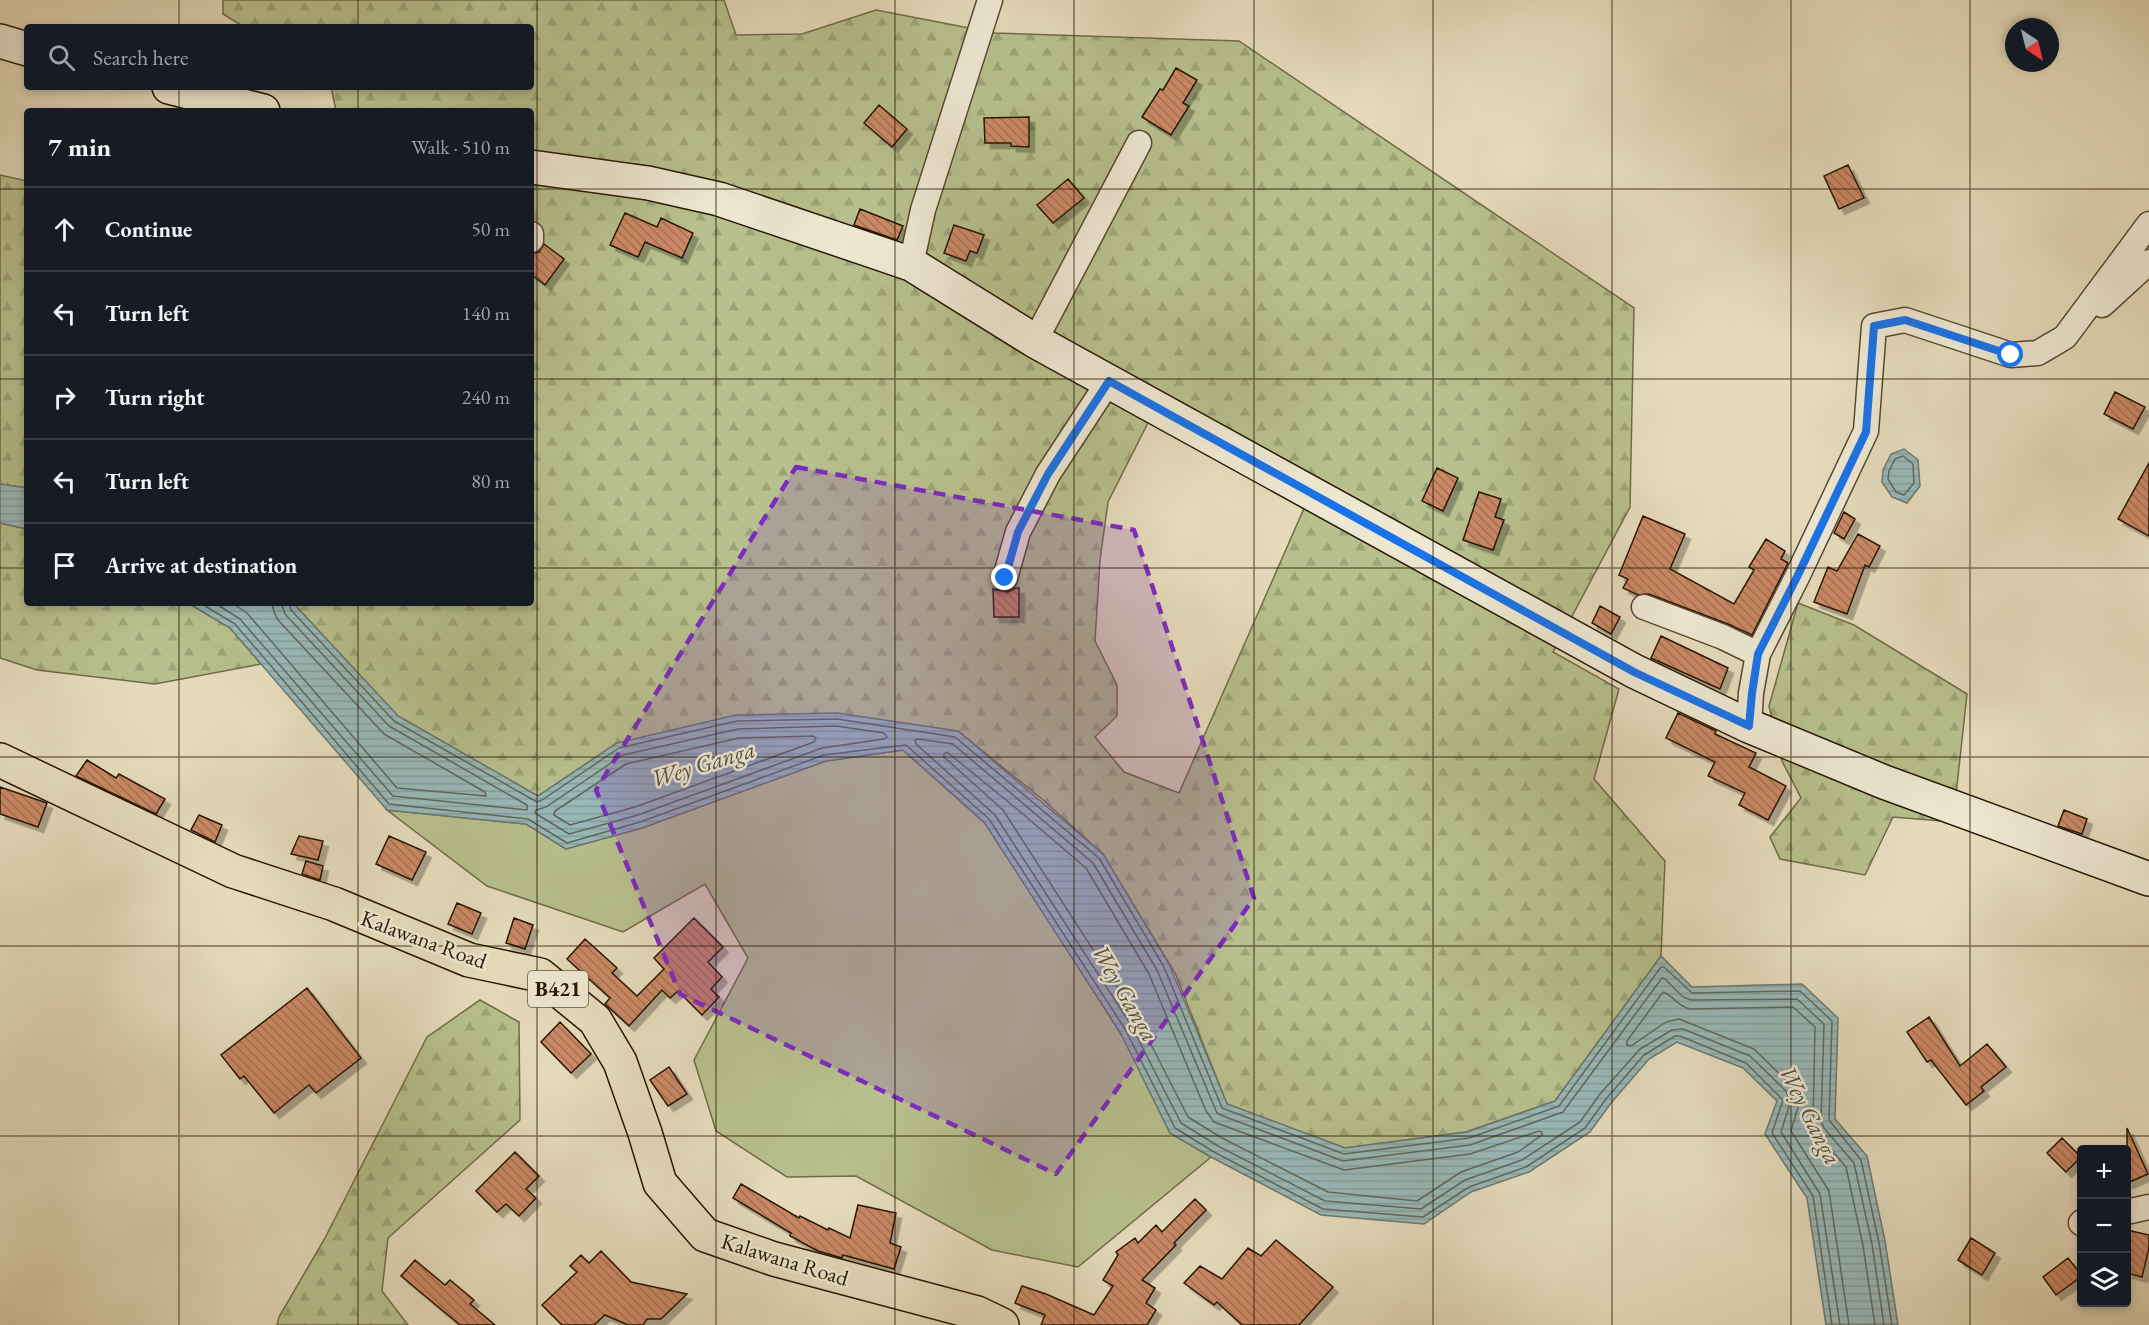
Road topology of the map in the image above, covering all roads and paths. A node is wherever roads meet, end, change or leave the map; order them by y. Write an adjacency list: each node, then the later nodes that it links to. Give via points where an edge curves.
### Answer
1 (990, 0): 10 (street, via 923,210)
2 (0, 41): 3 (street)
3 (24, 48)
4 (181, 90): 5 (street)
5 (251, 108)
6 (1139, 143): 12 (street)
7 (534, 167): 10 (street, via 648,183 719,199)
8 (2149, 224): 11 (street)
9 (2149, 262): 11 (street)
10 (911, 264): 12 (street)
11 (2066, 337): 16 (street, via 2038,353 2011,355 1905,320 1874,326 1866,432)
12 (1035, 341): 13 (street)
13 (1109, 381): 14 (street, via 1048,474 1018,532); 17 (street, via 1634,672)
14 (1005, 578)
15 (1644, 607): 16 (street)
16 (1758, 654): 17 (street)
17 (1749, 726): 19 (street, via 1884,782)
18 (0, 760): 22 (main road, Kalawana Road / B421, via 233,871 334,904 468,960 540,975 595,1020 620,1062 660,1183 705,1235 774,1259 976,1313)
19 (2149, 879)
20 (2149, 1207): 21 (street)
21 (2131, 1211)
22 (1002, 1325)

